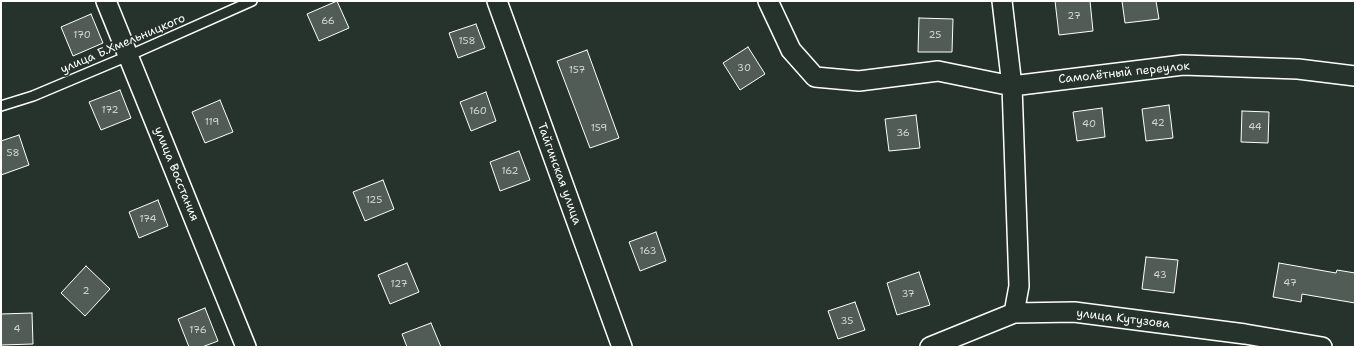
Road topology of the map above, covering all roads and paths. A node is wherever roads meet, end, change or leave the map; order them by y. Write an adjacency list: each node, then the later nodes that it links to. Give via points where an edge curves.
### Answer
1 (106, 1): 6 (street, улица Восстания)
2 (252, 1): 6 (lane, улица Б.Хмельницкого)
3 (497, 1): 12 (street, Тайгинская улица)
4 (768, 1): 8 (street, Самолётный переулок, via 791,50 815,78 859,81 938,71)
5 (1002, 1): 8 (street)
6 (128, 56): 9 (lane, улица Б.Хмельницкого, via 33,96); 11 (street, улица Восстания)
7 (1355, 76): 8 (street, Самолётный переулок, via 1298,69 1183,65)
8 (1012, 86): 10 (street, via 1019,286)
9 (1, 106)
10 (1014, 313): 13 (street, улица Кутузова); 14 (street, улица Кутузова, via 1074,312 1245,334)
11 (246, 347)
12 (622, 347)
13 (930, 347)
14 (1322, 347)

